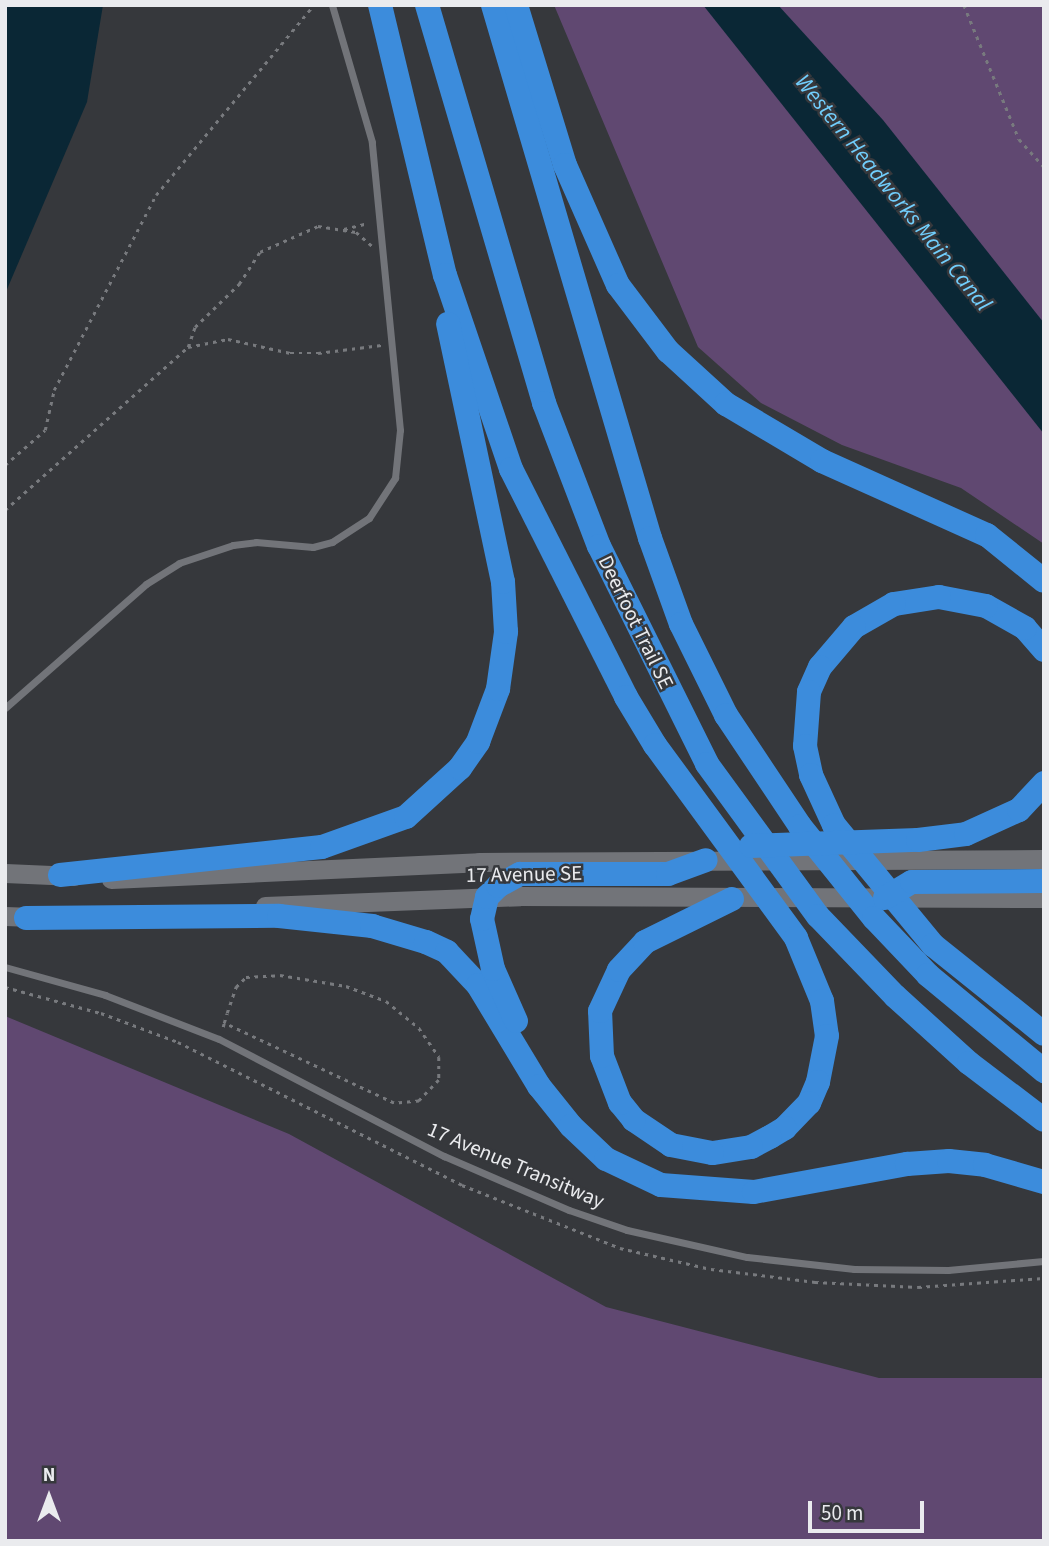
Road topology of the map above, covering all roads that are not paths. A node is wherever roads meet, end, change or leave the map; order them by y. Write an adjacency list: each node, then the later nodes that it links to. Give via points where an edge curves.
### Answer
1 (332, 5): 9 (lane, via 372,142 401,451 395,478 369,518 349,534 313,547 256,542 204,552 179,563 146,584)
2 (380, 5): 6 (highway)
3 (427, 5): 26 (highway, Deerfoot Trail SE, via 544,403 599,546 707,764 818,916 895,996 969,1063)
4 (493, 5): 25 (highway, Deerfoot Trail SE, via 650,538 681,624 726,715 800,826 874,918 928,975)
5 (516, 5): 7 (highway, via 570,177 618,285 668,352 726,404 822,461 987,535)
6 (445, 275): 15 (highway, via 445,309 504,594 506,632 498,689 478,742 437,792 406,817 373,832 322,847); 21 (highway, via 511,469 626,697 655,746 796,938 816,981 827,1036 809,1103 770,1137 751,1147 712,1153 671,1144 634,1119 620,1103 602,1056 600,1011 620,970 645,942)
7 (1044, 581)
8 (1044, 650): 24 (highway, via 1025,628 986,606 939,597 894,604 855,626 820,667 809,692 805,746 818,794 834,825 933,945)
9 (5, 708)
10 (1044, 783): 11 (highway, via 1019,810 986,828)
11 (888, 851): 12 (main road); 13 (highway, via 736,846)
12 (1044, 859)
13 (711, 860): 15 (main road, 17 Avenue SE, via 436,863 125,880); 18 (highway, via 668,874 520,874)
14 (5, 873): 15 (main road, 17 Avenue SE)
15 (60, 875)
16 (1044, 881): 17 (highway)
17 (919, 890): 19 (highway); 20 (main road)
18 (487, 897): 21 (main road, 17 Avenue SE, via 686,894); 22 (main road, 17 Avenue SE); 27 (highway, via 482,919 493,969)
19 (885, 898): 21 (main road, 17 Avenue SE)
20 (1044, 898)
21 (732, 899)
22 (16, 917): 27 (highway, via 279,916 406,933 447,952 462,965 538,1086)
23 (5, 967): 29 (lane, 17 Avenue Transitway, via 105,995 219,1039 444,1156 627,1230 747,1257 853,1269 948,1270)
24 (1044, 1034)
25 (1044, 1071)
26 (1044, 1120)
27 (571, 1126): 28 (highway, via 606,1159 640,1177 696,1191 754,1192 907,1164 949,1161 985,1164)
28 (1044, 1182)
29 (1044, 1261)

